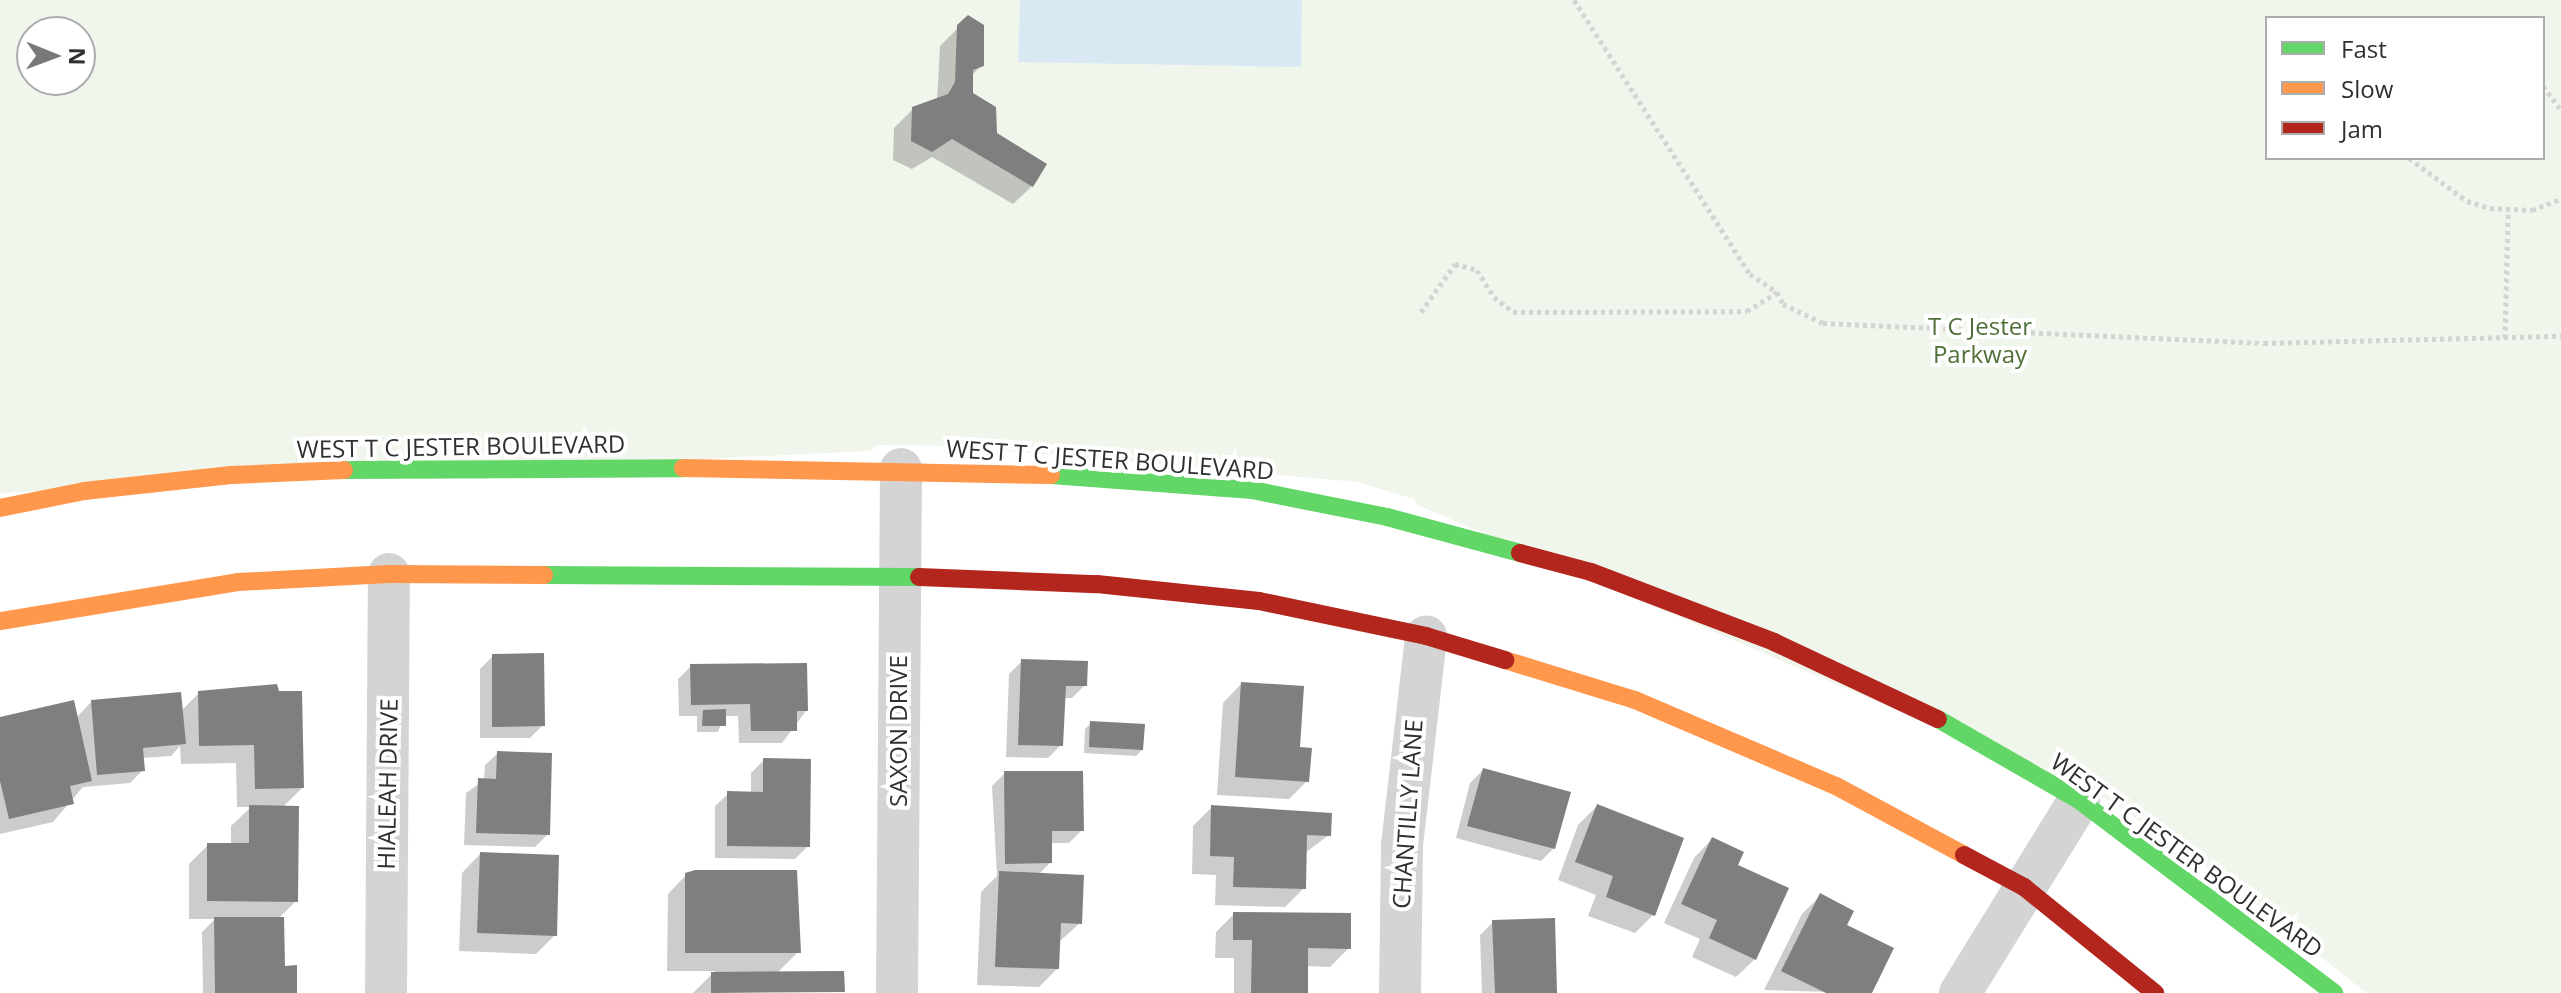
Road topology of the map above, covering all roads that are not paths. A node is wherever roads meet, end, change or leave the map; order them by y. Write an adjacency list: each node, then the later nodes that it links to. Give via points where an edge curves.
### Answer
1 (901, 469): 2 (main road, WEST T C JESTER BOULEVARD, via 412,467 231,475 84,491); 4 (street, SAXON DRIVE); 7 (main road, WEST T C JESTER BOULEVARD, via 992,470 1252,490 1387,517 1591,572 1774,642 1932,715)
2 (0, 508)
3 (389, 574): 4 (main road); 5 (main road, via 238,582); 9 (street, HIALEAH DRIVE)
4 (899, 576): 6 (main road, via 1097,584 1259,601); 10 (street, SAXON DRIVE)
5 (0, 621)
6 (1426, 636): 8 (main road, via 1635,700 1836,786); 11 (street, CHANTILLY LANE, via 1402,845)
7 (2079, 800): 8 (street); 14 (main road, WEST T C JESTER BOULEVARD)
8 (2024, 887): 12 (street); 13 (main road)
9 (386, 993)
10 (897, 993)
11 (1400, 993)
12 (1960, 993)
13 (2155, 993)
14 (2334, 993)

